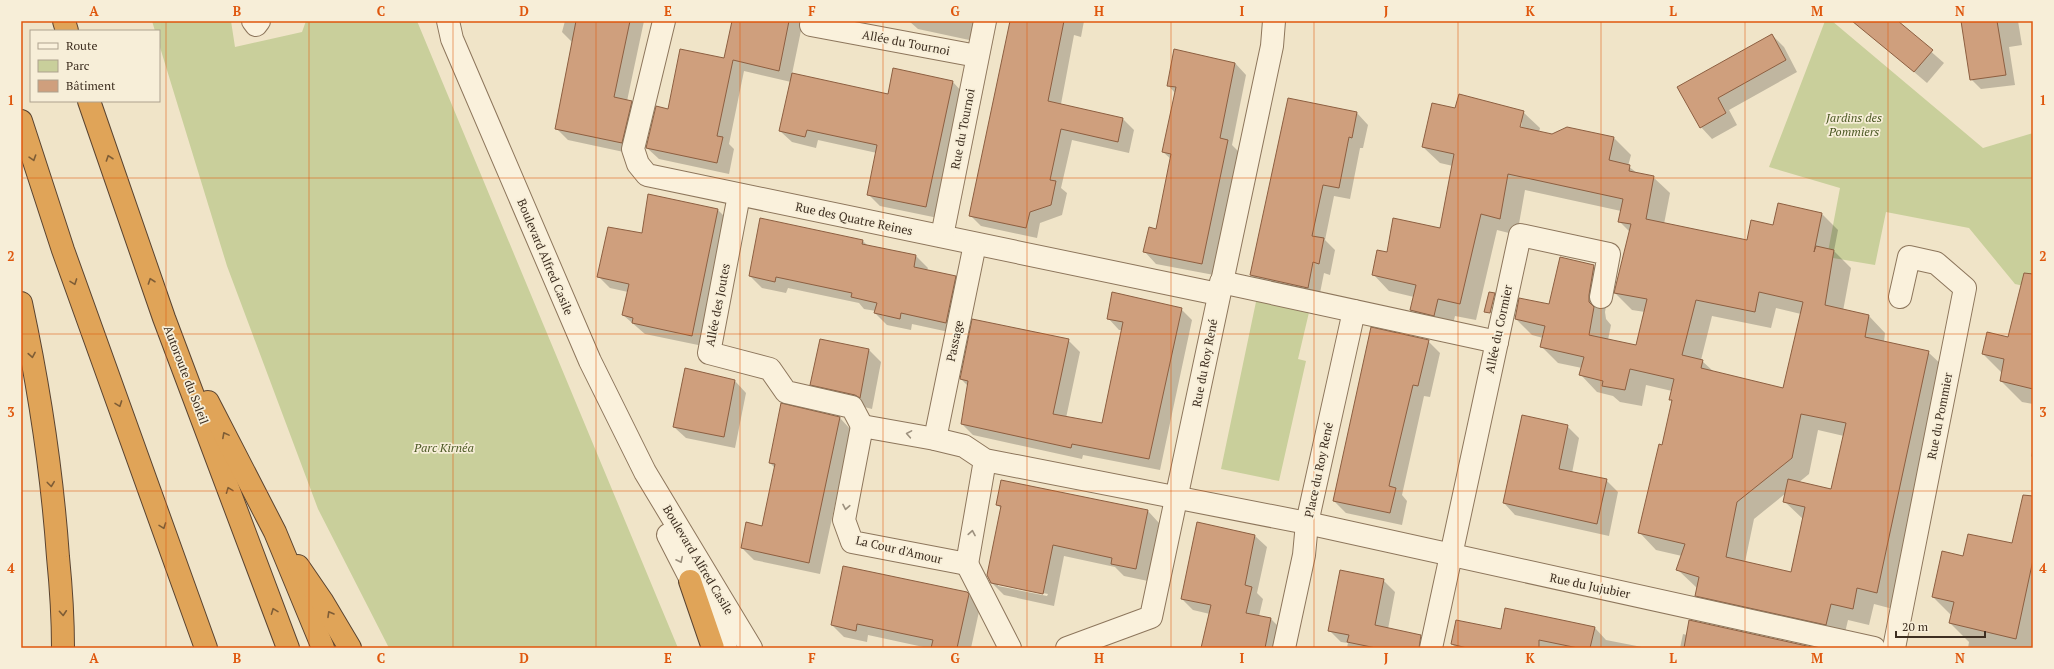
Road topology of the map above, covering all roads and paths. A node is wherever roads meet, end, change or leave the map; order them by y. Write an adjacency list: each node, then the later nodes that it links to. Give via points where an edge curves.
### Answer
1 (439, 21): 6 (street, Boulevard Alfred Casile)
2 (664, 21): 10 (street, Rue des Quatre Reines, via 633,148 638,164 647,175)
3 (986, 21): 7 (street, Rue du Tournoi)
4 (1274, 21): 13 (street, Rue du Roy René, via 1272,46)
5 (811, 25): 7 (street, Allée du Tournoi)
6 (450, 30): 23 (street, Boulevard Alfred Casile, via 590,361)
7 (977, 56): 11 (street, Rue du Tournoi)
8 (89, 102): 18 (highway, Autoroute du Soleil, one-way to 8)
9 (21, 121): 31 (highway, one-way to 31, via 63,250)
10 (739, 195): 11 (street, Rue des Quatre Reines); 20 (street, Allée des Joutes, via 709,353 770,369 786,392 852,407)
11 (942, 236): 12 (street, Rue des Quatre Reines)
12 (975, 244): 13 (street, Rue des Quatre Reines); 21 (street, Passage)
13 (1220, 288): 17 (street); 24 (street, Rue du Roy René)
14 (1601, 297): 19 (street, Allée du Cormier, via 1609,254 1520,235)
15 (1900, 297): 43 (street, Rue du Pommier, via 1909,257 1936,263 1965,288)
16 (21, 303): 30 (highway, one-way to 30, via 44,424 55,518)
17 (1354, 311): 19 (street); 25 (street, Place du Roy René)
18 (164, 318): 26 (highway, one-way to 18); 32 (highway, Autoroute du Soleil, one-way to 18)
19 (1497, 342): 27 (street, Allée du Cormier)
20 (862, 426): 21 (street, one-way to 20); 28 (street, La Cour d'Amour, one-way to 28, via 844,520 852,542)
21 (935, 439): 22 (street, via 964,446)
22 (985, 460): 24 (street); 28 (street, one-way to 22)
23 (644, 472): 29 (street, Boulevard Alfred Casile, one-way to 29, via 664,527); 37 (street, Boulevard Alfred Casile)
24 (1177, 497): 25 (street, Place du Roy René); 39 (street, Rue du Roy René, via 1151,617)
25 (1307, 523): 27 (street, Rue du Jujubier); 40 (street, via 1304,555)
26 (275, 532): 33 (highway); 34 (highway, one-way to 26, via 322,600)
27 (1451, 556): 41 (street, Allée du Cormier); 42 (street, Rue du Jujubier)
28 (967, 564): 38 (street)
29 (690, 581): 35 (highway); 36 (street, Boulevard Alfred Casile)
30 (63, 648)
31 (206, 648)
32 (288, 648)
33 (323, 648)
34 (350, 648)
35 (713, 648)
36 (726, 648)
37 (751, 648)
38 (1010, 648)
39 (1067, 648)
40 (1284, 648)
41 (1431, 648)
42 (1874, 648)
43 (1894, 648)

